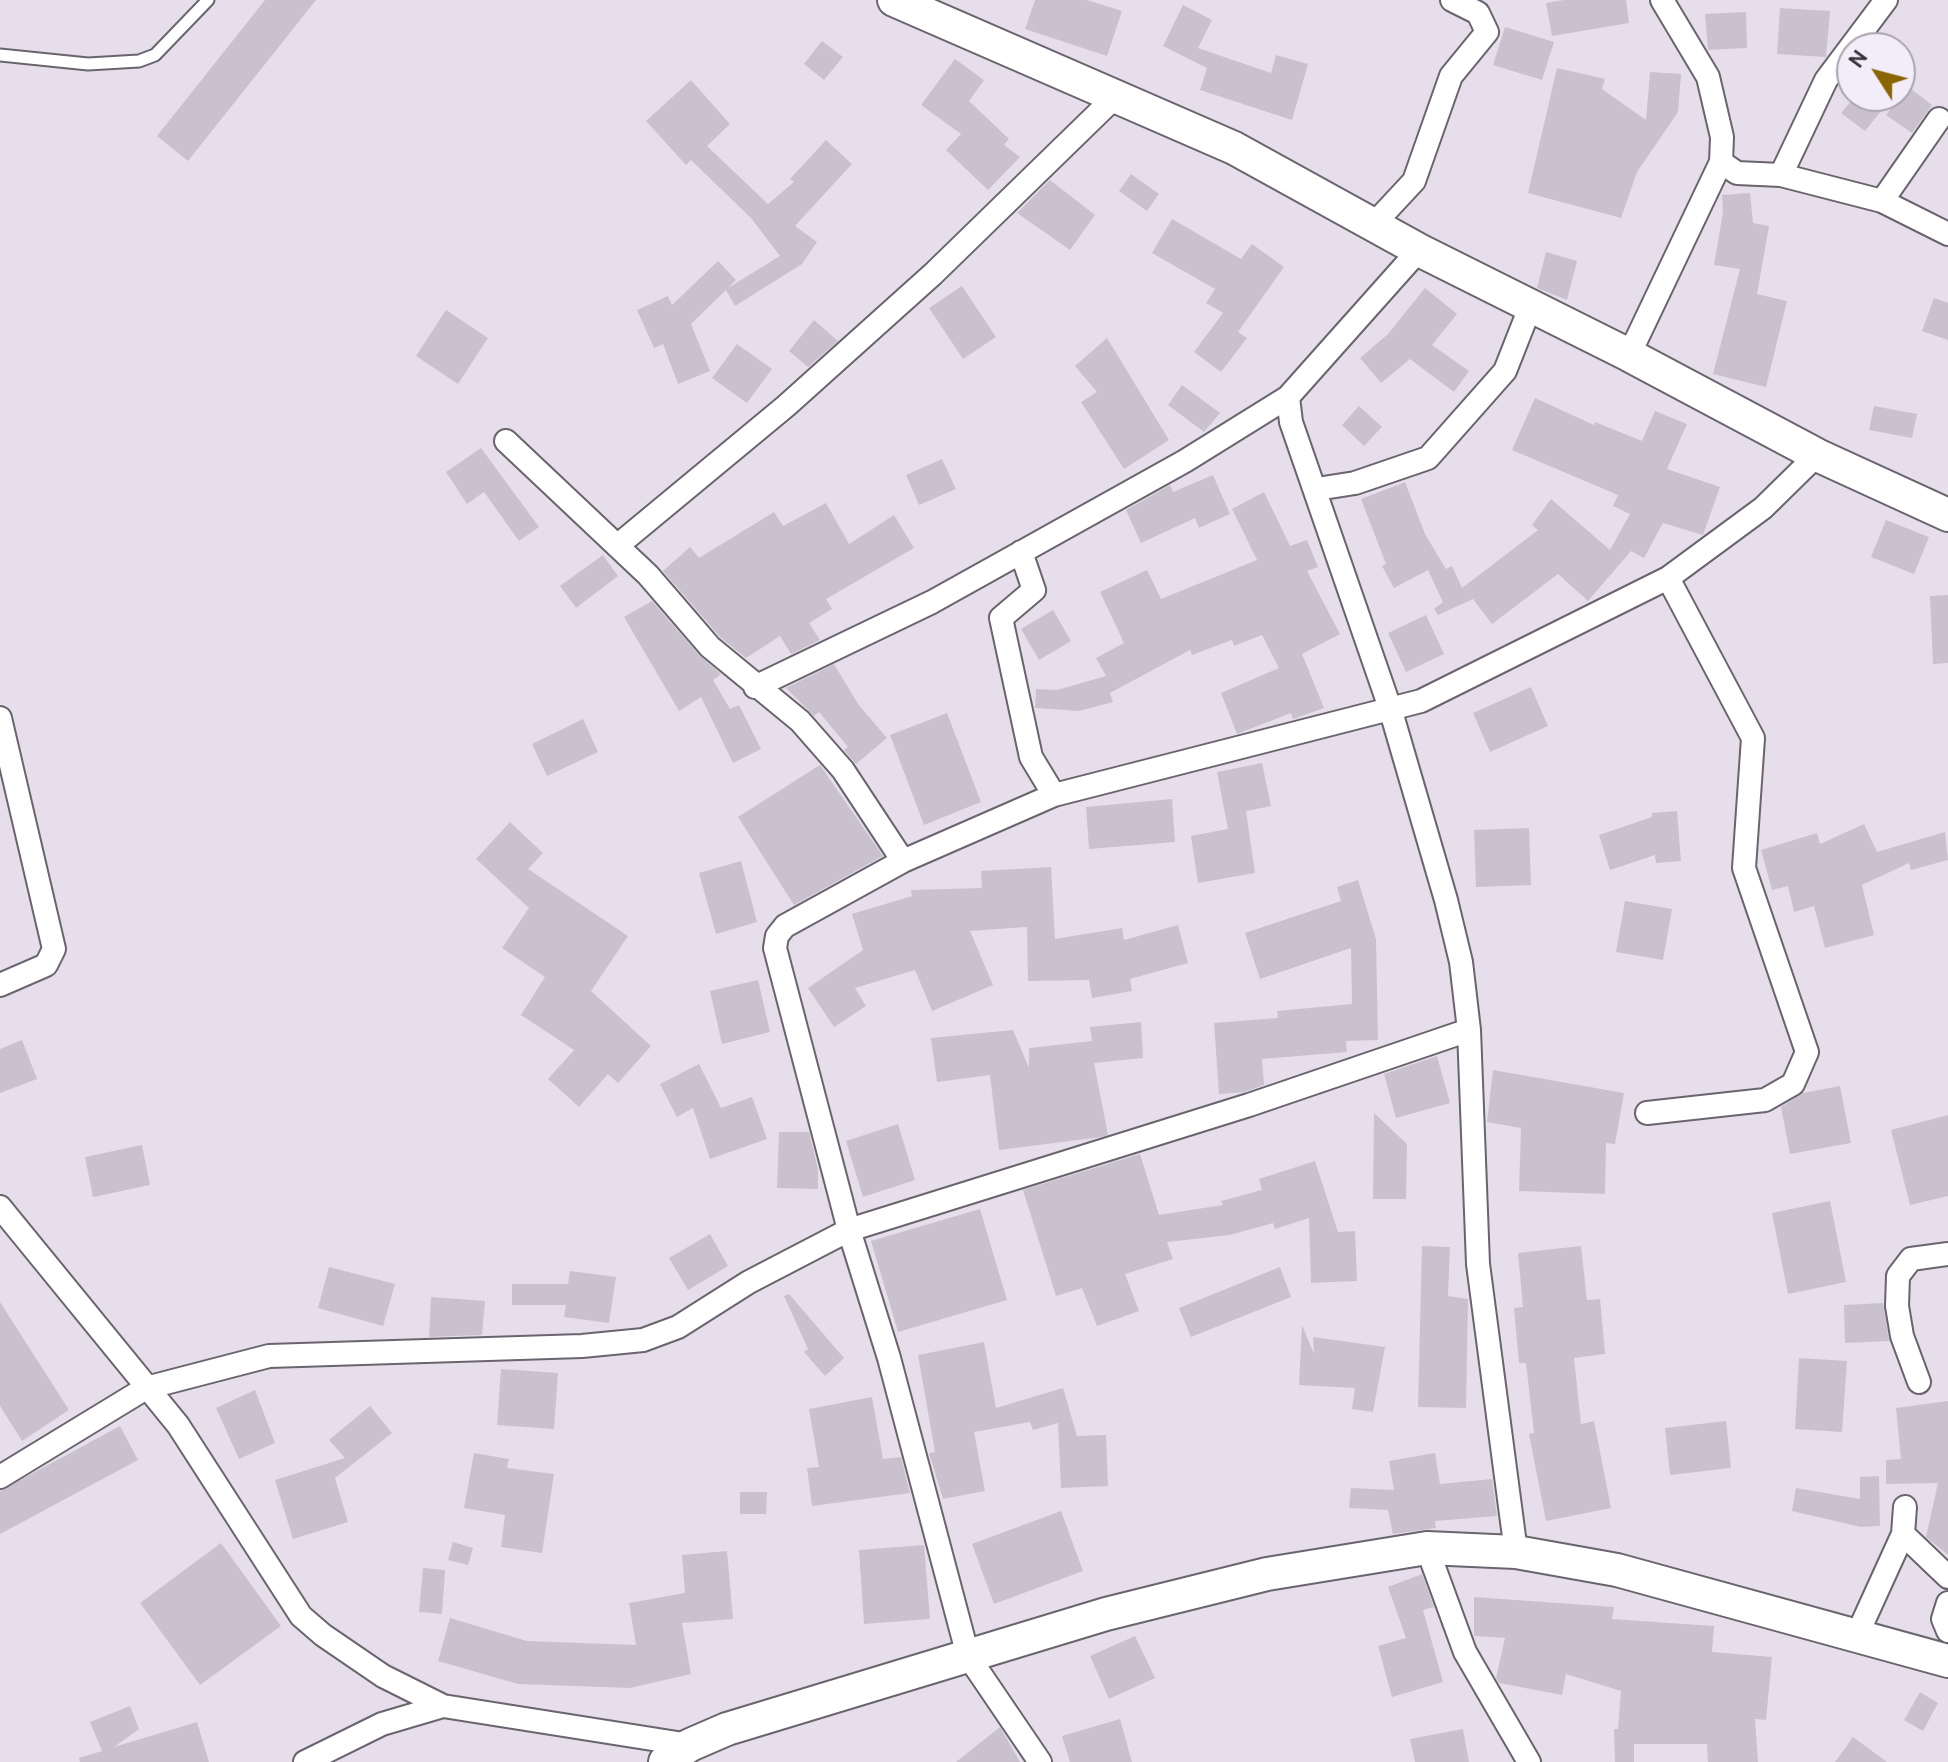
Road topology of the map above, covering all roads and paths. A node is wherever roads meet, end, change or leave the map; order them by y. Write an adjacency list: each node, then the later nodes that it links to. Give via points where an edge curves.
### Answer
1 (208, 0): 6 (lane, via 155,55 139,61 88,64)
2 (894, 0): 7 (main road)
3 (1452, 0): 12 (street, via 1478,13 1487,32 1451,76 1414,181)
4 (1662, 0): 9 (street, via 1708,77 1722,137)
5 (1886, 0): 10 (street, via 1826,80)
6 (0, 55)
7 (1116, 96): 12 (main road, via 1234,148); 22 (street, via 888,315)
8 (1939, 119): 11 (street)
9 (1721, 162): 10 (street, via 1737,173); 16 (street)
10 (1781, 175): 11 (street)
11 (1882, 201): 13 (street)
12 (1373, 225): 14 (main road)
13 (1948, 234)
14 (1419, 250): 15 (main road); 17 (street)
15 (1531, 305): 16 (main road); 20 (street, via 1505,371 1428,458 1355,483)
16 (1629, 355): 19 (main road)
17 (1288, 397): 20 (street, via 1291,422); 23 (street)
18 (506, 441): 22 (street)
19 (1817, 455): 21 (main road); 24 (street, via 1763,508)
20 (1317, 489): 26 (street)
21 (1948, 515)
22 (617, 546): 25 (street, via 710,647)
23 (1021, 552): 25 (street, via 869,635); 28 (street, via 1034,590 1001,618 1031,757)
24 (1668, 578): 26 (street, via 1421,701); 32 (street, via 1753,738 1744,868 1807,1052 1793,1084 1765,1100)
25 (755, 687): 29 (street, via 800,721 827,751)
26 (1390, 708): 28 (street); 31 (street, via 1446,900)
27 (0, 718): 30 (street, via 54,949 46,965)
28 (1054, 795): 29 (street)
29 (903, 861): 34 (street, via 785,926 775,948)
30 (0, 985)
31 (1469, 1030): 34 (street); 42 (street, via 1478,1264)
32 (1647, 1113)
33 (0, 1207): 37 (street)
34 (849, 1230): 37 (street, via 749,1282 678,1327 643,1340 269,1356); 47 (street, via 889,1358)
35 (1948, 1254): 36 (street, via 1911,1259 1898,1276 1902,1336)
36 (1919, 1382)
37 (146, 1388): 38 (street); 49 (street, via 178,1425 301,1616 383,1676)
38 (0, 1477)
39 (1905, 1507): 40 (street)
40 (1903, 1534): 43 (street); 46 (street)
41 (1427, 1548): 42 (main road); 47 (main road, via 1267,1574 1106,1614); 53 (street, via 1465,1652)
42 (1516, 1552): 46 (main road, via 1617,1570)
43 (1948, 1577)
44 (1948, 1603): 45 (street, via 1943,1619)
45 (1948, 1631)
46 (1857, 1635): 48 (main road)
47 (968, 1656): 50 (main road, via 727,1729); 52 (street)
48 (1948, 1661)
49 (443, 1706): 50 (street); 51 (street, via 382,1724)
50 (677, 1754)
51 (305, 1762)
52 (1040, 1762)
53 (1529, 1762)

